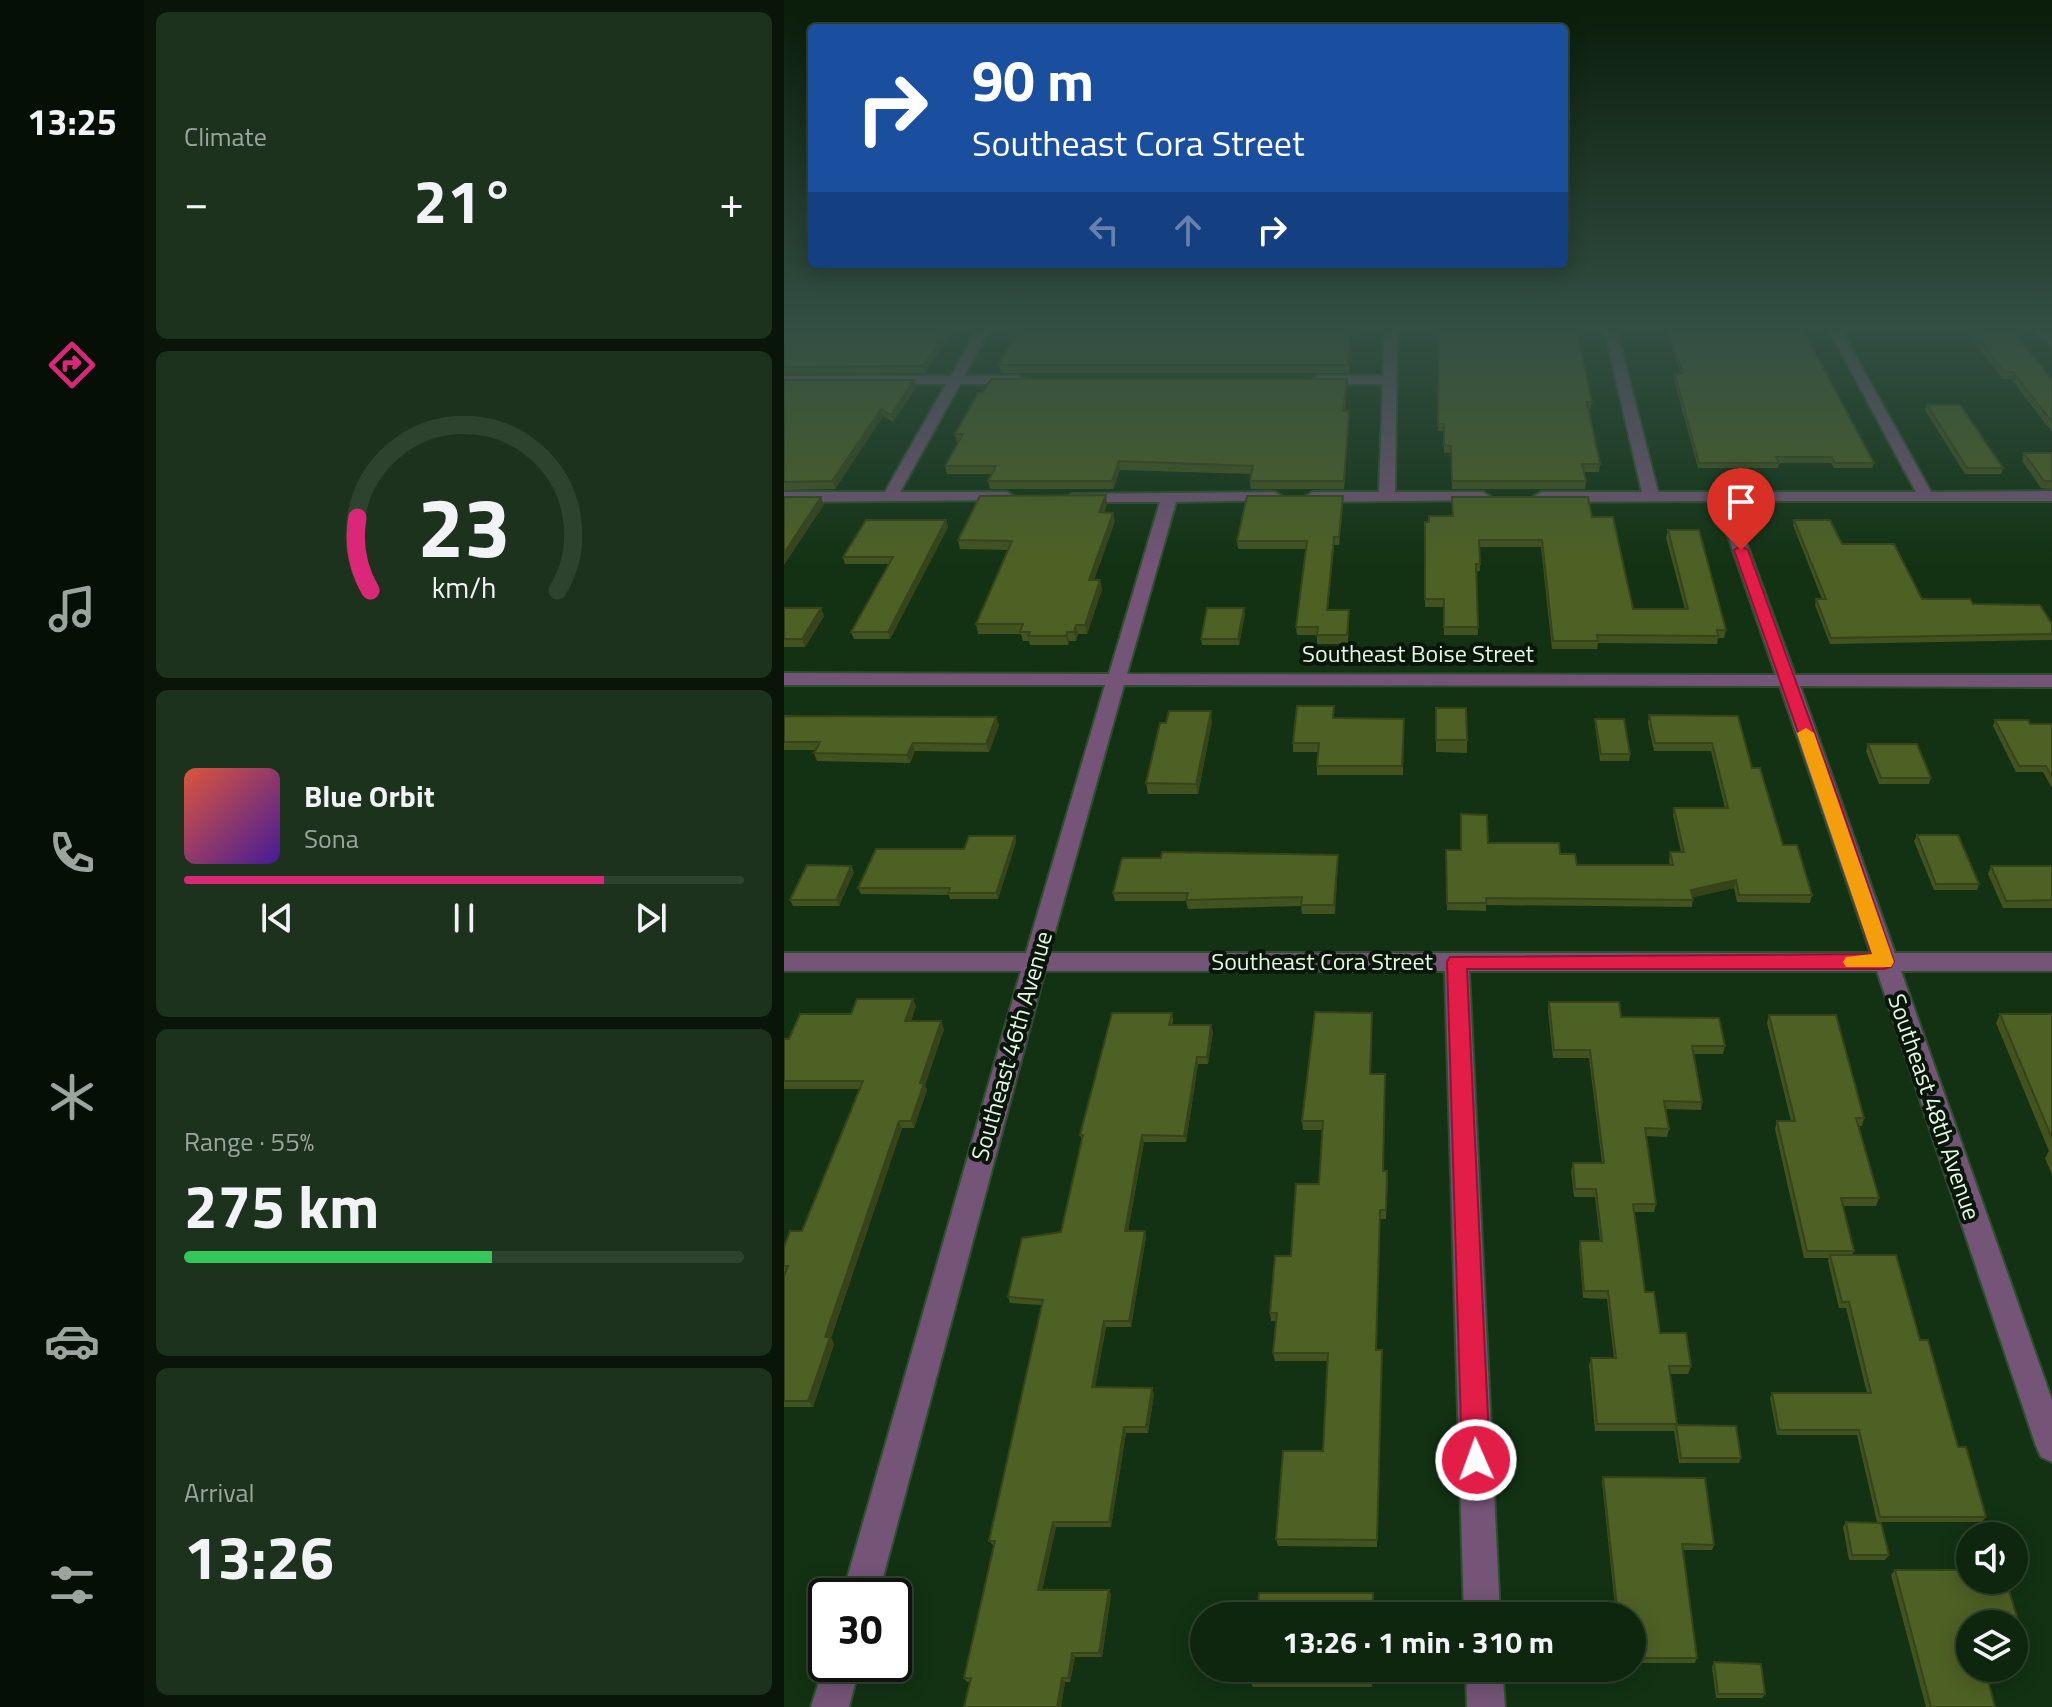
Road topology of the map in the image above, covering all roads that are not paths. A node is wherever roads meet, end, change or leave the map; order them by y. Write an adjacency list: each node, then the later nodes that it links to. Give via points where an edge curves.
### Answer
1 (939, 408): 8 (street)
2 (1389, 408): 12 (street)
3 (1629, 408): 13 (street)
4 (1878, 408): 5 (street)
5 (1926, 496): 6 (street); 14 (street)
6 (2052, 496)
7 (784, 497): 8 (street)
8 (890, 497): 9 (street)
9 (1030, 497)
10 (1062, 497): 11 (street)
11 (1169, 497): 12 (street); 16 (street, Southeast 46th Avenue)
12 (1387, 497): 13 (street)
13 (1651, 497): 14 (street)
14 (1722, 497): 17 (street, Southeast 48th Avenue)
15 (784, 679): 16 (street, Southeast Boise Street)
16 (1118, 680): 17 (street, Southeast Boise Street); 20 (street, Southeast 46th Avenue)
17 (1786, 681): 18 (street, Southeast Boise Street); 22 (street, Southeast 48th Avenue)
18 (2052, 681)
19 (784, 962): 20 (street, Southeast Cora Street)
20 (1035, 962): 21 (street, Southeast Cora Street); 25 (street, Southeast 46th Avenue)
21 (1457, 962): 22 (street, Southeast Cora Street); 26 (street)
22 (1884, 962): 23 (street, Southeast Cora Street); 24 (street, Southeast 48th Avenue)
23 (2052, 962)
24 (2052, 1446)
25 (865, 1578)
26 (1481, 1602)
27 (837, 1682): 29 (street)
28 (1485, 1682): 30 (street)
29 (830, 1707)
30 (1486, 1707)

